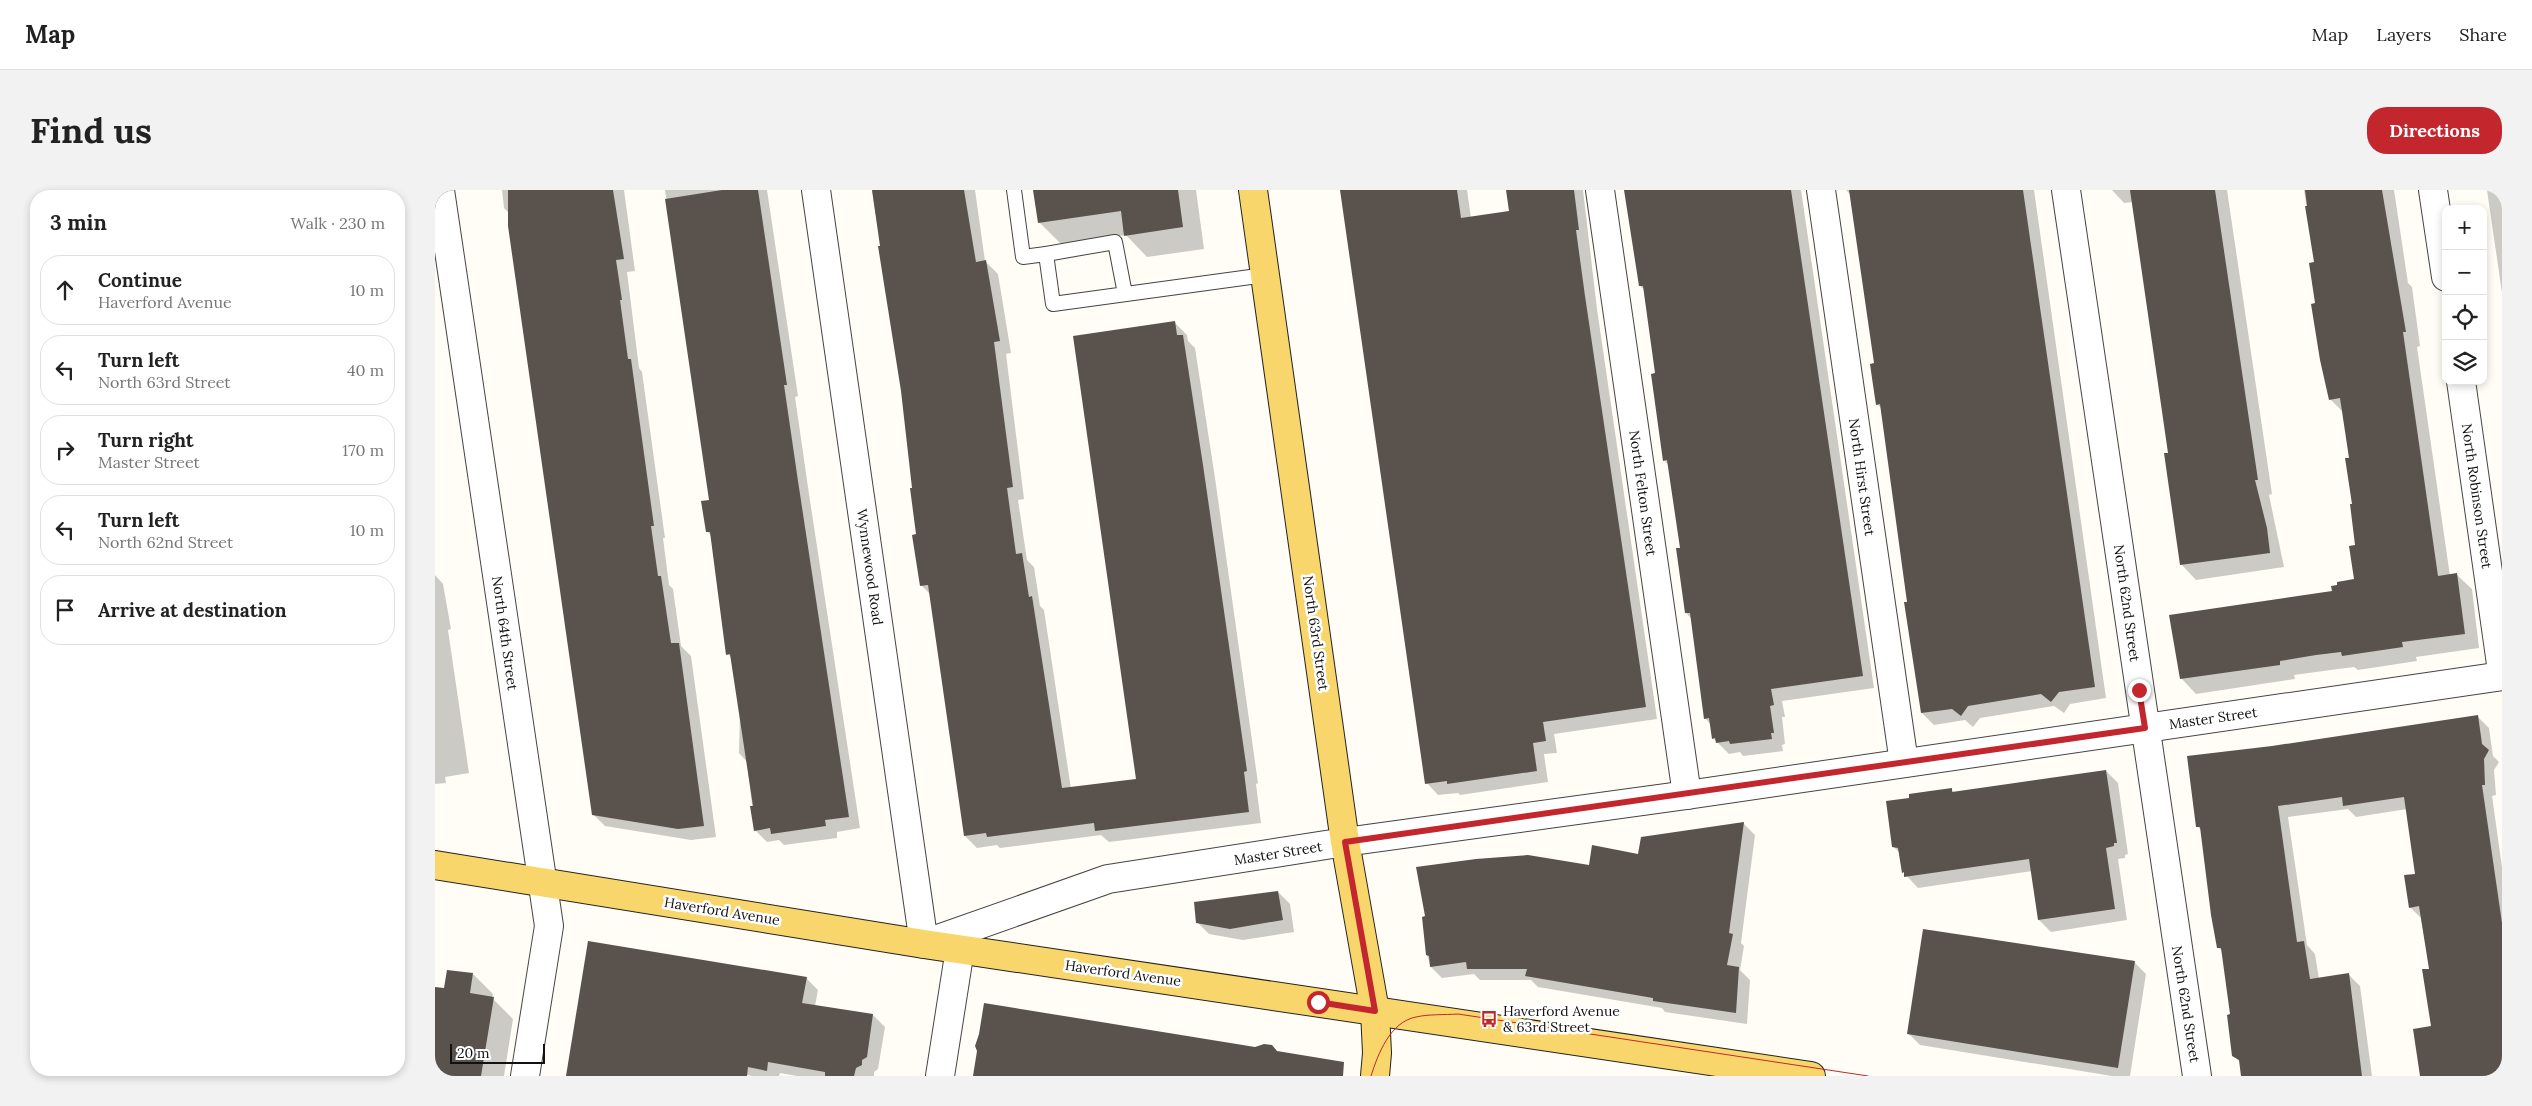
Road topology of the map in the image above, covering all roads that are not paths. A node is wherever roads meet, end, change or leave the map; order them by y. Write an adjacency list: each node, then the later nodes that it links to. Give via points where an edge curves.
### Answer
1 (440, 190): 21 (street, North 64th Street)
2 (816, 190): 22 (street, Wynnewood Road)
3 (1014, 190): 10 (lane, via 1023,257)
4 (1253, 190): 11 (main road, North 63rd Street)
5 (1600, 190): 18 (street, North Felton Street)
6 (1821, 190): 17 (street, North Hirst Street)
7 (2066, 190): 16 (street, North 62nd Street)
8 (2433, 190): 9 (street)
9 (2442, 251)
10 (1046, 254): 12 (lane, via 1115,242); 12 (lane, via 1053,304)
11 (1265, 275): 12 (lane); 19 (main road, North 63rd Street)
12 (1125, 294)
13 (2462, 385): 14 (street, North Robinson Street)
14 (2502, 671)
15 (2502, 676): 16 (street, Master Street)
16 (2145, 728): 17 (street, Master Street); 29 (street, North 62nd Street)
17 (1904, 763): 18 (street, Master Street)
18 (1687, 795): 19 (street, Master Street)
19 (1345, 842): 22 (street, Master Street, via 1107,879); 24 (main road, North 63rd Street)
20 (435, 864): 21 (main road, Haverford Avenue)
21 (541, 882): 22 (main road, Haverford Avenue); 25 (street, North 64th Street, via 549,926)
22 (924, 944): 23 (main road, Haverford Avenue)
23 (960, 949): 24 (main road, Haverford Avenue); 26 (street)
24 (1375, 1011): 27 (main road, North 63rd Street); 28 (main road, Haverford Avenue)
25 (525, 1076)
26 (940, 1076)
27 (1375, 1076)
28 (1811, 1076)
29 (2197, 1076)

